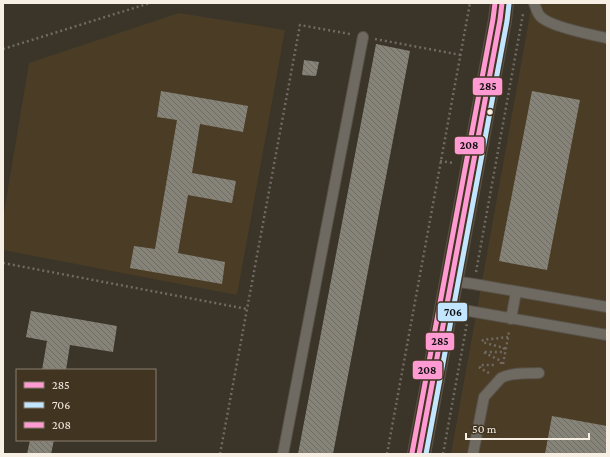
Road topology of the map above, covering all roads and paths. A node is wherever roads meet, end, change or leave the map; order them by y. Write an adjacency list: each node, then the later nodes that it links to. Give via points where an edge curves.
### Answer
1 (150, 3): 8 (path)
2 (470, 3): 9 (path)
3 (502, 3): 11 (street)
4 (534, 3): 7 (lane, via 540,17 552,23)
5 (524, 11): 12 (path)
6 (363, 37): 9 (path); 16 (path, via 300,25); 24 (lane)
7 (607, 38)
8 (3, 49)
9 (461, 55): 25 (path)
10 (3, 263): 16 (path)
11 (451, 281): 12 (lane); 14 (street)
12 (474, 284): 13 (lane)
13 (516, 292): 15 (lane); 18 (lane)
14 (446, 307): 17 (lane); 26 (street)
15 (607, 307)
16 (248, 309): 23 (path)
17 (469, 311): 18 (lane); 27 (path)
18 (511, 319): 19 (lane); 20 (path)
19 (607, 335)
20 (508, 337): 22 (path); 22 (path, via 482,342 504,348 502,352 483,352 501,361 500,366 480,365 480,368)
21 (539, 373): 22 (lane)
22 (501, 378): 28 (lane, via 484,397)
23 (220, 454)
24 (283, 454)
25 (386, 454)
26 (419, 454)
27 (443, 454)
28 (473, 454)

